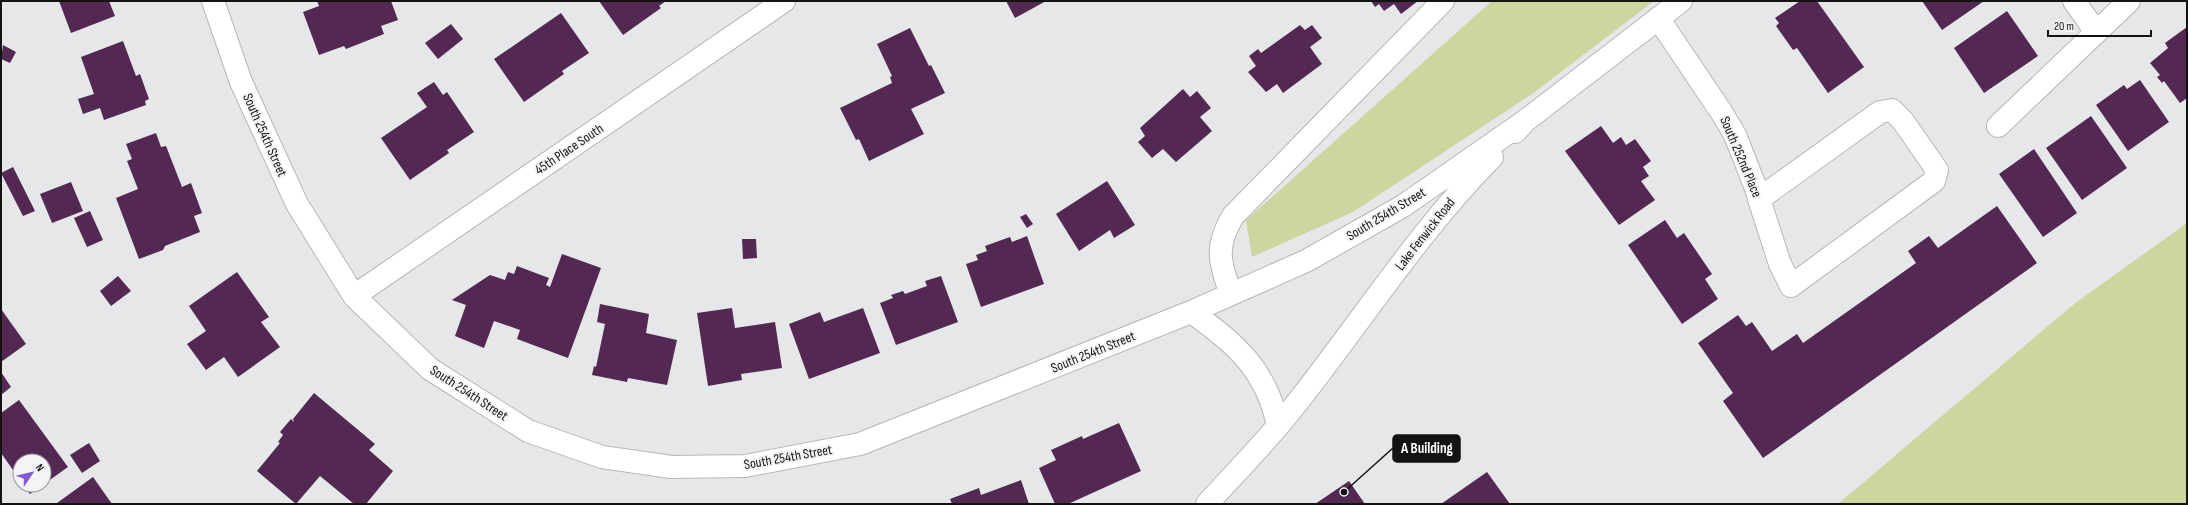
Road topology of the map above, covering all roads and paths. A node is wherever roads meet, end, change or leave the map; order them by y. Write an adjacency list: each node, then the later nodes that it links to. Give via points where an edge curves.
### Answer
1 (214, 1): 13 (street, South 254th Street, via 242,82 297,204)
2 (784, 1): 13 (street, 45th Place South)
3 (1443, 1): 12 (street, via 1233,216 1223,234 1220,250 1224,275)
4 (1681, 1): 7 (street, Lake Fenwick Road)
5 (2074, 1): 8 (street)
6 (2129, 1): 8 (street)
7 (1658, 18): 9 (street, Lake Fenwick Road); 11 (street, South 252nd Place, via 1722,113 1746,161)
8 (2096, 32): 10 (street)
9 (1526, 121): 12 (street, South 254th Street, via 1403,206 1306,260); 15 (street, Lake Fenwick Road, via 1466,183 1420,239 1365,315)
10 (1998, 126)
11 (1759, 199): 11 (street, South 252nd Place, via 1780,264 1791,286 1934,181 1937,170 1903,121 1892,110 1880,112)
12 (1231, 294): 14 (street, South 254th Street)
13 (354, 296): 14 (street, South 254th Street, via 430,369 528,431 602,457 671,467 745,466 860,444)
14 (1191, 312): 15 (street, via 1221,333 1249,362 1273,403)
15 (1278, 426): 16 (street, Lake Fenwick Road)
16 (1207, 504)

